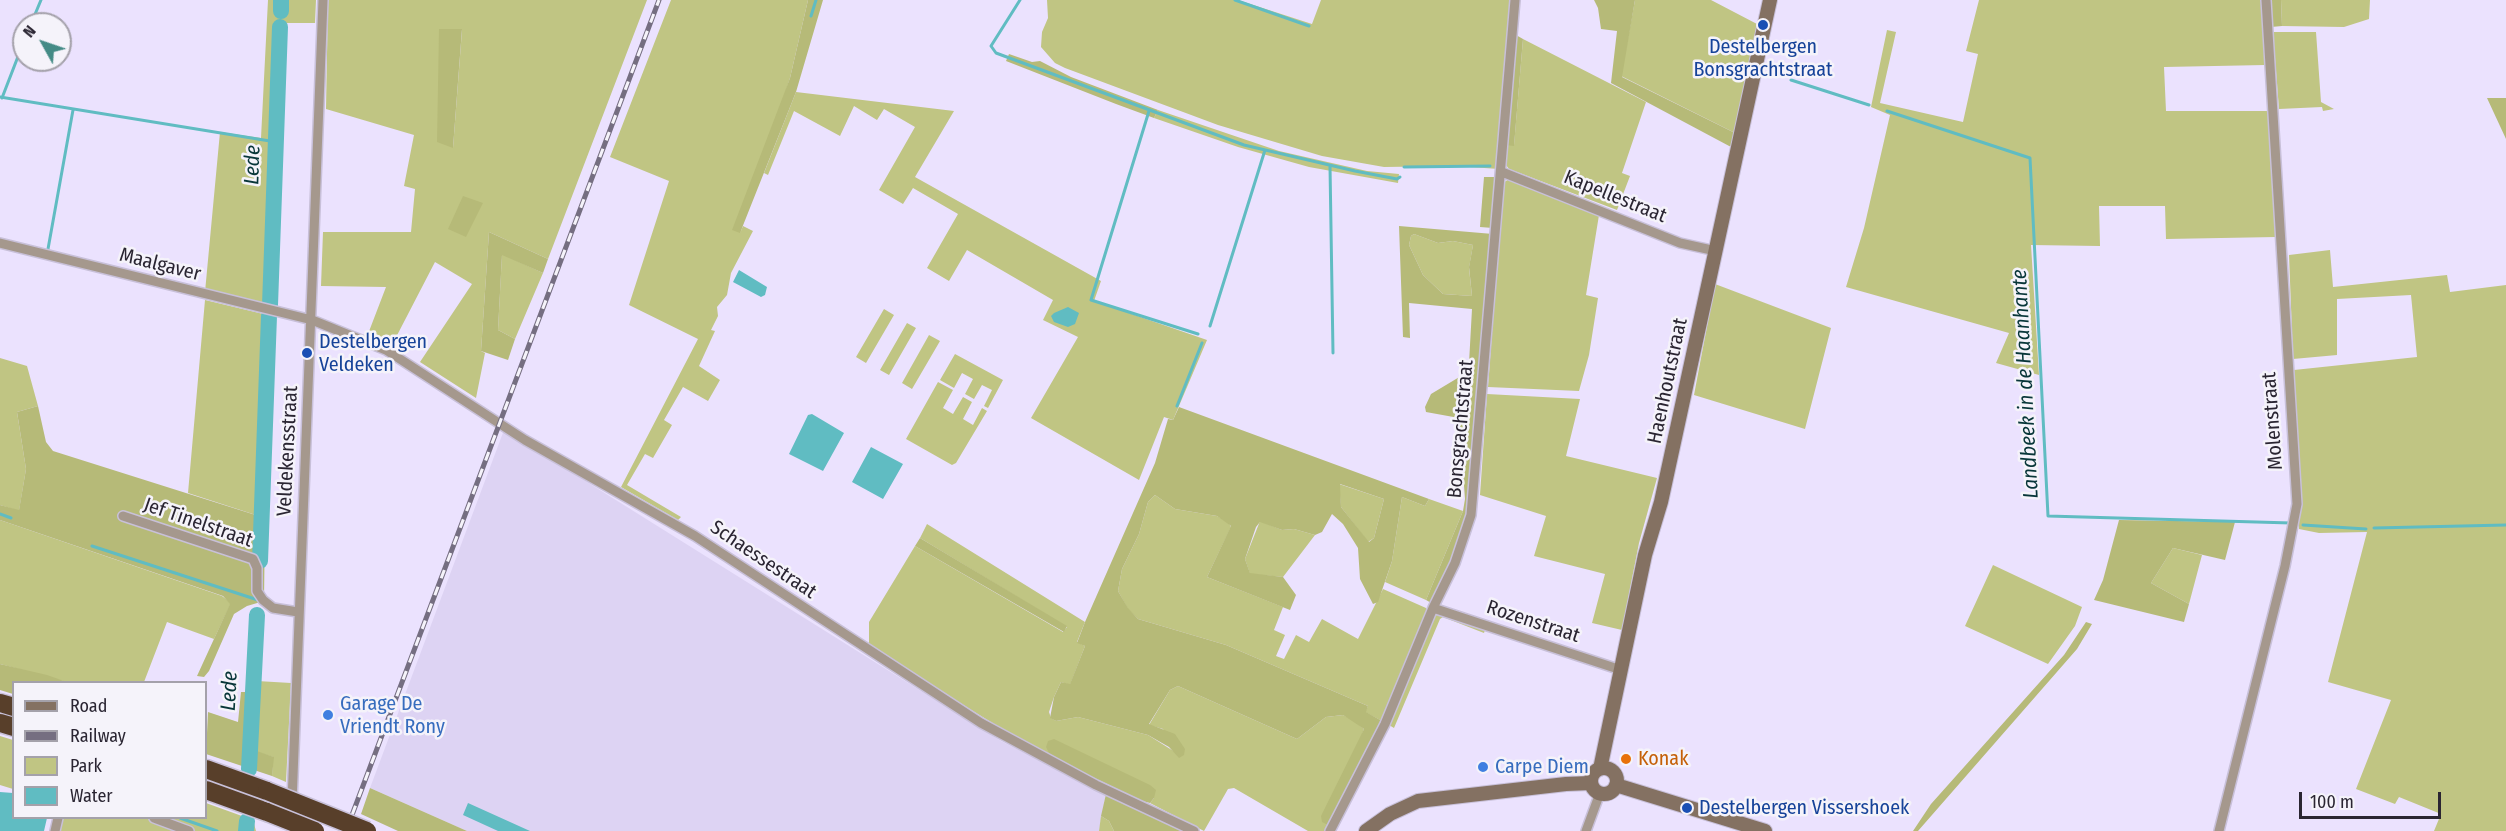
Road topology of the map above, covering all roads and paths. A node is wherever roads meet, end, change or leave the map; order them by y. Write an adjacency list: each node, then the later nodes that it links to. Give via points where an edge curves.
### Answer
1 (322, 0): 8 (street, Veldekensstraat)
2 (1515, 0): 5 (street, Bonsgrachtstraat)
3 (1770, 0): 7 (street, Haenhoutstraat)
4 (2266, 0): 28 (street, Molenstraat, via 2296,504 2285,566)
5 (1502, 172): 7 (street, Kapellestraat, via 1680,243); 10 (street, Bonsgrachtstraat, via 1471,514 1455,563)
6 (0, 243): 8 (street, Maalgaver)
7 (1716, 251): 12 (street, Haenhoutstraat)
8 (312, 320): 11 (street, Veldekensstraat); 23 (street, Schaessestraat, via 406,361 517,435 694,536 981,723 1096,785)
9 (123, 516): 11 (street, Jef Tinelstraat, via 253,560 257,591 263,600 273,608)
10 (1433, 608): 12 (street, Rozenstraat); 24 (street, Bonsgrachtstraat, via 1385,724)
11 (298, 612): 20 (street, Veldekensstraat)
12 (1621, 670): 14 (street, Haenhoutstraat)
13 (207, 769): 22 (highway, bridge)
14 (1600, 769): 15 (street, via 1613,772); 16 (street, via 1593,774)
15 (1616, 785): 16 (street, via 1610,793); 27 (street)
16 (1596, 788): 25 (street, via 1566,784 1418,801); 26 (street)
17 (207, 790): 21 (highway, bridge)
18 (157, 819): 19 (street)
19 (189, 831)
20 (293, 831)
21 (315, 831)
22 (367, 831)
23 (1194, 831)
24 (1330, 831)
25 (1366, 831)
26 (1586, 831)
27 (1765, 831)
28 (2219, 831)

